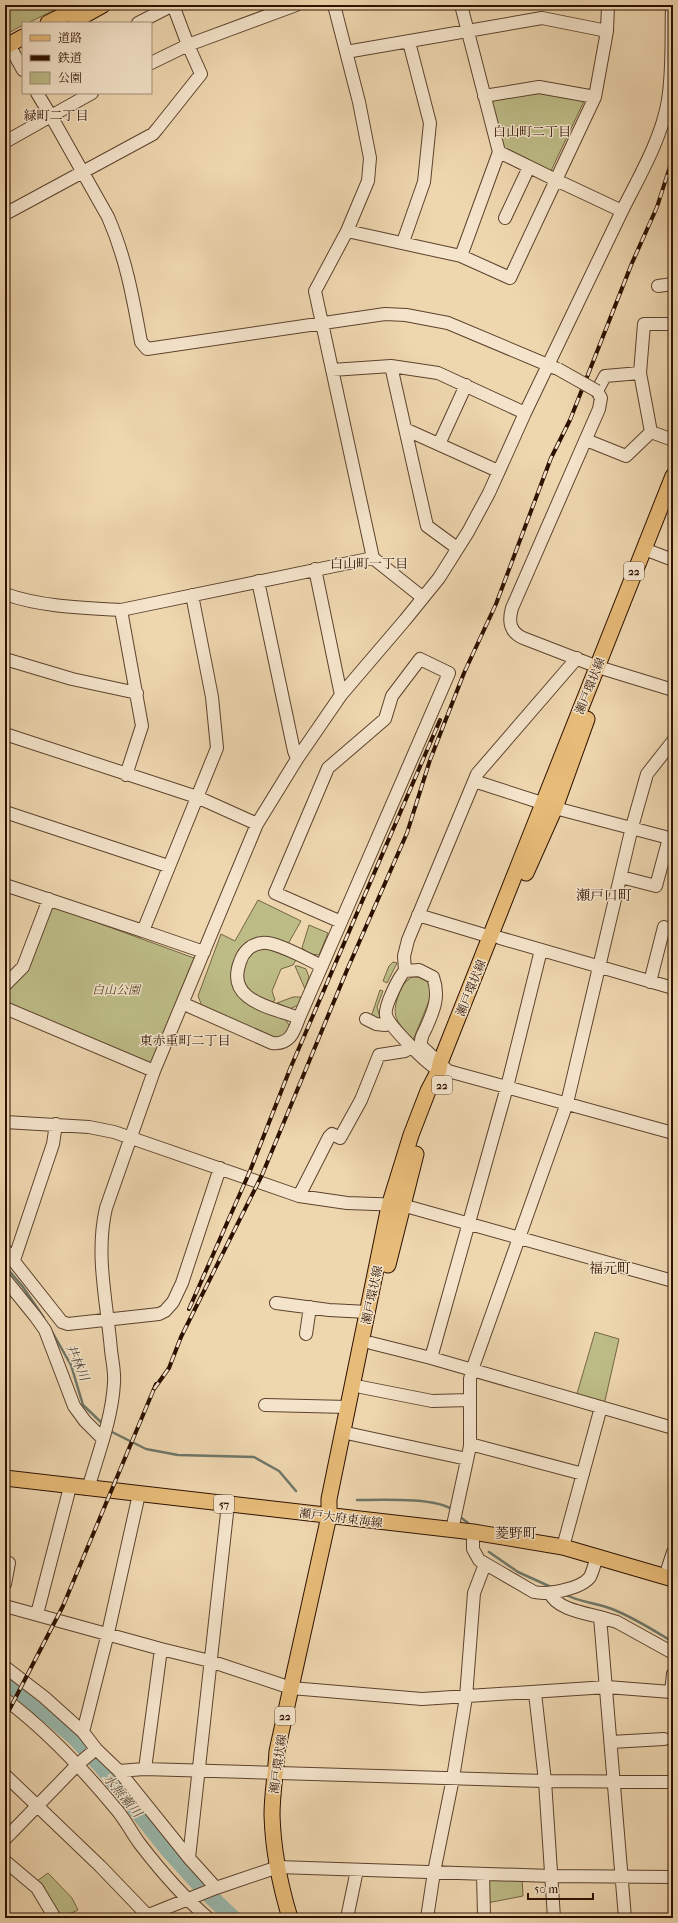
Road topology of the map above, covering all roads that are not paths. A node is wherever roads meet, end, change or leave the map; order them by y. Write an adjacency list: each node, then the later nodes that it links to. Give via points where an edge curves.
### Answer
1 (84, 5): 9 (main road)
2 (103, 5): 10 (main road)
3 (173, 5): 11 (street); 16 (street)
4 (296, 5): 16 (street)
5 (334, 5): 18 (street)
6 (461, 5): 13 (street)
7 (608, 5): 12 (street)
8 (672, 5): 31 (street, via 672,61 668,102 648,159)
9 (50, 22)
10 (72, 22)
11 (140, 22)
12 (607, 31): 13 (street, via 542,18); 24 (street)
13 (468, 32): 15 (street); 23 (street)
14 (22, 38): 17 (main road)
15 (409, 42): 18 (street); 35 (street, via 430,123 424,182)
16 (188, 45): 19 (street); 29 (street, via 201,74 153,134)
17 (11, 50): 20 (street)
18 (346, 52): 34 (street, via 370,158 368,181)
19 (152, 63)
20 (22, 68)
21 (38, 94): 25 (street)
22 (90, 94): 25 (street)
23 (484, 96): 24 (street, via 539,87); 27 (street)
24 (595, 97): 30 (street)
25 (51, 116): 26 (street); 29 (street)
26 (5, 142)
27 (499, 152): 28 (street); 36 (street)
28 (529, 167): 30 (street); 33 (street)
29 (82, 172): 32 (street); 39 (street, via 108,217 123,253 144,347 152,349)
30 (556, 180): 31 (street); 36 (street, via 510,278)
31 (622, 211): 42 (street)
32 (5, 214)
33 (505, 218)
34 (347, 231): 35 (street); 39 (street, via 315,291)
35 (403, 242): 36 (street)
36 (460, 256)
37 (673, 284): 38 (street)
38 (658, 286)
39 (321, 323): 42 (street, via 385,314 428,318 448,323); 43 (street)
40 (673, 324): 44 (street, via 644,324)
41 (391, 366): 43 (street); 45 (street, via 438,373); 48 (street)
42 (554, 367): 46 (street, bridge); 47 (street)
43 (332, 370): 58 (street)
44 (640, 373): 46 (street, via 605,376); 49 (street)
45 (466, 386): 47 (street); 52 (street)
46 (597, 391): 50 (street, via 601,398 599,409)
47 (525, 413): 53 (street)
48 (406, 430): 52 (street); 56 (street, via 427,526)
49 (652, 432): 50 (street, via 626,456); 51 (street)
50 (586, 440): 66 (street, via 509,617 517,635)
51 (673, 440)
52 (439, 444): 53 (street)
53 (498, 471): 56 (street, via 479,512)
54 (673, 476): 68 (main road, 瀬戸環状線 / 22, via 642,551)
55 (673, 500): 57 (main road, 瀬戸環状線 / 22)
56 (457, 548): 64 (street, via 439,578)
57 (652, 552): 59 (street); 68 (main road, 瀬戸環状線 / 22)
58 (373, 558): 60 (street); 64 (street)
59 (673, 560)
60 (315, 569): 61 (street); 71 (street)
61 (258, 581): 63 (street); 74 (street)
62 (5, 594): 65 (street, via 28,601)
63 (192, 595): 65 (street); 77 (street, via 212,697 217,748)
64 (422, 597): 71 (street)
65 (121, 610): 70 (street)
66 (577, 658): 68 (street); 76 (street, via 476,774)
67 (5, 660): 70 (street)
68 (602, 668): 69 (street); 78 (main road, 瀬戸環状線 / 22)
69 (673, 690)
70 (137, 694): 75 (street, via 142,726)
71 (341, 695): 74 (street)
72 (5, 734): 75 (street)
73 (673, 741): 81 (street, via 647,774)
74 (297, 759): 80 (street)
75 (126, 775): 77 (street)
76 (474, 781): 78 (street); 87 (street)
77 (197, 797): 80 (street); 83 (street)
78 (548, 805): 81 (street); 91 (main road, 瀬戸環状線 / 22, via 525,875)
79 (5, 812): 83 (street)
80 (257, 824): 93 (street)
81 (632, 827): 82 (street); 84 (street)
82 (671, 839): 84 (street, via 656,886)
83 (168, 866): 90 (street)
84 (621, 877): 96 (street)
85 (5, 885): 86 (street)
86 (49, 899): 90 (street); 99 (street, via 23,967)
87 (418, 915): 91 (street); 94 (street)
88 (342, 922): 88 (street, via 449,673 420,659 392,696 385,719 328,768 275,893); 95 (street)
89 (664, 927): 98 (street)
90 (143, 931): 93 (street)
91 (496, 938): 92 (street); 107 (main road, 瀬戸環状線 / 22)
92 (541, 950): 96 (street); 109 (street)
93 (204, 952): 101 (street)
94 (404, 956): 97 (street); 105 (street, via 380,1008)
95 (322, 966): 103 (street); 103 (street, via 272,944 252,946 243,953 236,971 239,988 248,998)
96 (600, 968): 98 (street); 110 (street)
97 (406, 970): 105 (street, via 387,1007); 107 (street, via 419,970 433,977 437,987 437,1000 420,1041 423,1050)
98 (650, 982): 100 (street)
99 (5, 985)
100 (673, 988)
101 (184, 1004): 103 (street, via 272,1043 280,1044 294,1034); 108 (street)
102 (5, 1008): 108 (street)
103 (299, 1018)
104 (366, 1019): 105 (street, via 376,1024)
105 (387, 1023): 106 (street)
106 (410, 1047): 107 (street); 116 (street, via 405,1051 379,1055 340,1138 332,1134)
107 (442, 1068): 109 (street); 117 (main road, 瀬戸環状線 / 22, via 418,1148)
108 (154, 1071): 114 (street)
109 (507, 1087): 110 (street); 118 (street)
110 (567, 1103): 113 (street); 119 (street)
111 (5, 1122): 112 (street)
112 (56, 1124): 114 (street, via 89,1126); 121 (street, via 53,1144)
113 (673, 1133)
114 (132, 1137): 115 (street); 127 (street, via 102,1224 101,1268)
115 (220, 1168): 116 (street); 127 (street, via 182,1283 173,1302 159,1314)
116 (299, 1196): 117 (street, via 347,1203)
117 (395, 1205): 118 (street); 126 (main road, 瀬戸環状線 / 22); 129 (main road, 瀬戸環状線 / 22)
118 (469, 1223): 119 (street); 130 (street)
119 (520, 1237): 123 (street); 131 (street)
120 (5, 1250): 121 (street)
121 (14, 1260): 127 (street, via 62,1322 68,1324)
122 (5, 1279): 139 (street, via 45,1330 74,1406)
123 (673, 1281)
124 (276, 1303): 125 (street)
125 (310, 1307): 126 (street); 128 (street)
126 (368, 1312): 135 (main road, 瀬戸環状線 / 22)
127 (108, 1318): 139 (street, via 114,1382 109,1419)
128 (306, 1334)
129 (371, 1343): 130 (street); 132 (main road, 瀬戸環状線 / 22)
130 (431, 1358): 131 (street)
131 (472, 1370): 133 (street); 136 (street)
132 (362, 1387): 133 (street, via 432,1401); 138 (main road, 瀬戸環状線 / 22)
133 (470, 1400): 140 (street)
134 (265, 1405): 135 (street)
135 (348, 1407): 148 (main road, 瀬戸環状線 / 22, via 329,1499)
136 (601, 1407): 137 (street); 142 (street)
137 (673, 1428)
138 (352, 1434): 141 (street); 148 (main road, 瀬戸環状線 / 22, via 336,1504)
139 (103, 1438): 145 (street)
140 (470, 1444): 141 (street); 142 (street)
141 (467, 1459): 149 (street)
142 (583, 1474): 151 (street)
143 (5, 1478): 144 (main road, 瀬戸大府東海線 / 57)
144 (70, 1487): 145 (main road, 瀬戸大府東海線 / 57); 160 (street)
145 (88, 1489): 146 (main road, 瀬戸大府東海線 / 57)
146 (139, 1494): 147 (main road, 瀬戸大府東海線 / 57); 162 (street)
147 (228, 1504): 148 (main road, 瀬戸大府東海線 / 57); 165 (street)
148 (329, 1516): 149 (main road, 瀬戸大府東海線 / 57); 169 (main road, 瀬戸環状線 / 22)
149 (452, 1526): 150 (main road, 瀬戸大府東海線 / 57)
150 (473, 1532): 151 (main road, 瀬戸大府東海線 / 57); 155 (street, via 473,1549 479,1560)
151 (564, 1547): 153 (main road, 瀬戸大府東海線 / 57)
152 (673, 1552): 156 (street)
153 (597, 1556): 156 (main road, 瀬戸大府東海線 / 57); 158 (street, via 590,1576 584,1583)
154 (10, 1563): 157 (street)
155 (485, 1564): 158 (street, via 534,1592); 171 (street, via 474,1593)
156 (669, 1578)
157 (5, 1584)
158 (550, 1593): 161 (street, via 560,1604)
159 (5, 1606): 160 (street)
160 (37, 1614): 162 (street)
161 (600, 1617): 164 (street, via 617,1622); 168 (street)
162 (108, 1633): 163 (street); 173 (street)
163 (161, 1650): 165 (street); 178 (street)
164 (673, 1653)
165 (210, 1661): 169 (street); 180 (street)
166 (5, 1667): 173 (street)
167 (673, 1674): 168 (street, via 670,1692)
168 (607, 1687): 170 (street); 175 (street)
169 (292, 1688): 171 (street, via 422,1699); 181 (main road, 瀬戸環状線 / 22, via 277,1751)
170 (535, 1693): 171 (street); 185 (street)
171 (466, 1697): 183 (street)
172 (5, 1699): 177 (street)
173 (83, 1732): 176 (street)
174 (664, 1739): 175 (street)
175 (611, 1742): 184 (street)
176 (96, 1749): 177 (street); 179 (street)
177 (77, 1765): 187 (street); 199 (street)
178 (145, 1769): 179 (street); 180 (street)
179 (119, 1771): 189 (street)
180 (198, 1771): 181 (street); 189 (street)
181 (276, 1773): 183 (street); 191 (main road, 瀬戸環状線 / 22, via 272,1815)
182 (5, 1775): 187 (street)
183 (453, 1778): 185 (street); 193 (street)
184 (614, 1781): 185 (street); 186 (street); 196 (street)
185 (545, 1782): 195 (street)
186 (673, 1782)
187 (36, 1806): 188 (street); 201 (street, via 100,1866)
188 (7, 1834)
189 (189, 1858): 198 (street)
190 (5, 1861): 202 (street, via 37,1888)
191 (278, 1867): 192 (street); 198 (street); 204 (main road, 瀬戸環状線 / 22)
192 (357, 1870): 193 (street); 205 (street)
193 (434, 1872): 194 (street); 206 (street)
194 (483, 1874): 195 (street); 200 (street)
195 (551, 1876): 196 (street); 207 (street)
196 (621, 1876): 197 (street); 208 (street)
197 (673, 1877)
198 (216, 1888): 199 (street)
199 (187, 1900): 201 (street); 203 (street)
200 (484, 1914)
201 (145, 1917)
202 (55, 1918)
203 (208, 1918)
204 (290, 1918)
205 (347, 1918)
206 (427, 1918)
207 (554, 1918)
208 (625, 1918)

